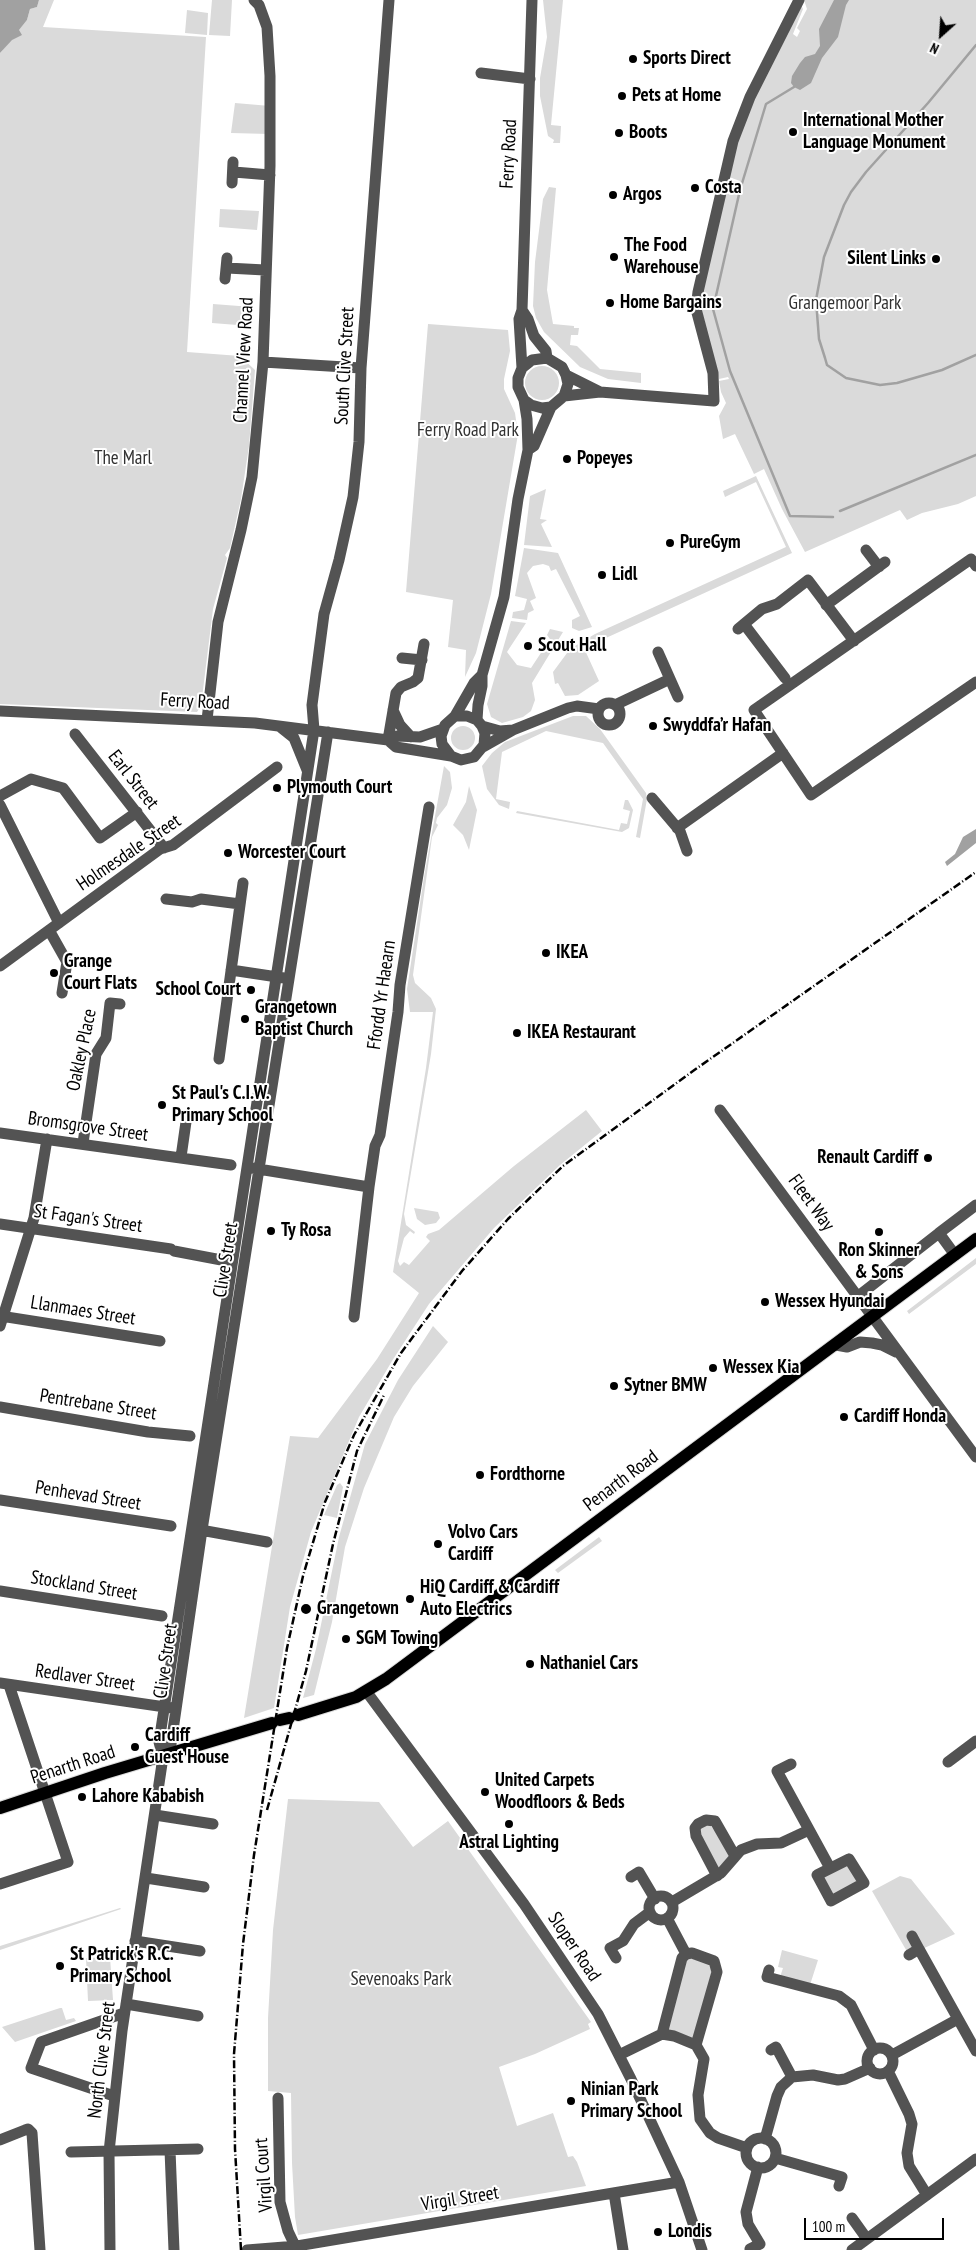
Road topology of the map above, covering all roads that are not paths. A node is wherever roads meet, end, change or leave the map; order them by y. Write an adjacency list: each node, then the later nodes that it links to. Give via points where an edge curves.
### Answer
1 (254, 0): 8 (street, Channel View Road, via 267,27)
2 (389, 0): 14 (street, South Clive Street)
3 (532, 0): 6 (street, Ferry Road)
4 (799, 0): 17 (street, via 754,90 733,141 698,292 696,309 713,373 714,401)
5 (482, 73): 6 (street)
6 (530, 79): 11 (street, Ferry Road)
7 (233, 172): 8 (street)
8 (270, 174): 10 (street, Channel View Road)
9 (227, 269): 10 (street)
10 (266, 270): 13 (street, Channel View Road)
11 (522, 310): 12 (street, Ferry Road); 15 (street, Ferry Road, via 519,319)
12 (547, 358): 15 (street, via 532,360); 16 (street, Ferry Road, via 555,361)
13 (263, 362): 14 (street); 40 (street, Channel View Road, via 250,484 218,622)
14 (361, 368): 44 (street, South Clive Street, via 359,442 353,497 324,614 312,705)
15 (522, 368): 19 (street, Ferry Road, via 518,387)
16 (566, 375): 17 (street, Ferry Road); 18 (street, via 568,384)
17 (600, 392): 18 (street)
18 (564, 396): 20 (street, Ferry Road)
19 (524, 400): 20 (street, via 542,408); 21 (street, Ferry Road)
20 (551, 407): 21 (street, Ferry Road, via 534,446)
21 (528, 450): 30 (street, Ferry Road, via 504,597)
22 (866, 550): 24 (street, via 882,565)
23 (976, 566): 25 (street, via 971,559)
24 (826, 605): 25 (street); 31 (street, via 808,580 741,626)
25 (854, 640): 51 (street, via 754,710)
26 (424, 644): 29 (street)
27 (658, 652): 32 (street)
28 (402, 658): 29 (street)
29 (422, 660): 37 (street, via 418,678 398,690)
30 (482, 675): 39 (street, Ferry Road); 41 (street, Ferry Road, via 478,705)
31 (785, 678)
32 (670, 679): 34 (street); 35 (street)
33 (976, 682): 51 (street, via 811,795)
34 (678, 697)
35 (615, 705): 36 (street, via 608,703); 36 (street, via 619,715 612,724 601,721)
36 (599, 709): 45 (street, via 568,708)
37 (393, 710): 48 (street); 49 (street)
38 (0, 711): 40 (street, Ferry Road)
39 (455, 716): 41 (street, via 467,716); 43 (street, Ferry Road)
40 (207, 720): 42 (street, Ferry Road)
41 (480, 723): 45 (street, via 500,731); 50 (street, Ferry Road, via 486,737)
42 (279, 726): 44 (street, Ferry Road); 54 (street, via 294,738)
43 (443, 729): 48 (street, Ferry Road); 52 (street, via 442,744)
44 (314, 730): 46 (street, Ferry Road); 54 (street, Clive Street)
45 (513, 730): 50 (street)
46 (328, 732): 49 (street, Ferry Road); 69 (street, Clive Street)
47 (74, 734): 59 (street, Earl Street)
48 (411, 737): 49 (street, Ferry Road, via 397,736)
49 (388, 740): 52 (street, Ferry Road, via 396,747)
50 (483, 747): 52 (street, Ferry Road, via 466,760)
51 (783, 753): 60 (street)
52 (451, 756)
53 (277, 768): 61 (street, Holmesdale Street, via 173,845)
54 (308, 772): 69 (street, Clive Street)
55 (0, 796): 59 (street, via 31,779 63,788 100,838)
56 (652, 798): 60 (street)
57 (0, 805): 66 (street)
58 (429, 807): 81 (street, Ffordd Yr Haearn, via 380,1135 375,1146)
59 (137, 812): 61 (street, Earl Street)
60 (677, 828): 62 (street)
61 (164, 848): 66 (street, Holmesdale Street)
62 (688, 851)
63 (243, 883): 65 (street)
64 (166, 899): 65 (street)
65 (240, 904): 68 (street)
66 (54, 927): 67 (street, Holmesdale Street); 70 (street, via 67,962)
67 (0, 966)
68 (232, 970): 69 (street); 72 (street)
69 (283, 978): 80 (street, Clive Street)
70 (62, 993)
71 (120, 1004): 77 (street, Oakley Place, via 110,1003 106,1038 96,1054)
72 (219, 1059)
73 (720, 1110): 89 (street, Fleet Way)
74 (186, 1122): 78 (street)
75 (0, 1133): 76 (street, Bromsgrove Street)
76 (47, 1139): 77 (street, Bromsgrove Street); 84 (street)
77 (83, 1144): 78 (street, Bromsgrove Street)
78 (181, 1157): 79 (street, Bromsgrove Street)
79 (232, 1164)
80 (253, 1168): 81 (street); 88 (street, Clive Street); 101 (street, Clive Street)
81 (369, 1187): 91 (street, Ffordd Yr Haearn)
82 (976, 1205): 85 (street)
83 (0, 1224): 84 (street, St Fagan's Street)
84 (31, 1228): 88 (street, St Fagan's Street); 92 (street)
85 (938, 1233): 87 (street); 89 (street)
86 (976, 1239): 87 (main road, Penarth Road)
87 (955, 1255): 90 (main road, Penarth Road)
88 (232, 1262): 101 (street, Clive Street)
89 (857, 1297): 90 (street, Fleet Way)
90 (873, 1317): 94 (main road, Penarth Road); 95 (street, Fleet Way)
91 (354, 1318)
92 (1, 1320): 93 (street, Llanmaes Street)
93 (160, 1341)
94 (836, 1345): 95 (street, via 847,1347 872,1342); 106 (main road, Penarth Road)
95 (900, 1354): 98 (street, Fleet Way)
96 (0, 1407): 97 (street, Pentrebane Street)
97 (190, 1436)
98 (976, 1457)
99 (0, 1500): 100 (street, Penhevad Street)
100 (171, 1526)
101 (197, 1529): 102 (street); 107 (street, Clive Street)
102 (267, 1542)
103 (0, 1591): 104 (street, Stockland Street)
104 (162, 1616)
105 (5, 1684): 107 (street, Redlaver Street); 112 (street)
106 (366, 1692): 109 (main road, Penarth Road); 146 (street, Sloper Road, via 534,1919 598,2014)
107 (171, 1708): 109 (street, Clive Street, via 159,1742)
108 (976, 1741): 110 (street)
109 (163, 1757): 112 (main road, Penarth Road); 114 (street, North Clive Street)
110 (948, 1762)
111 (790, 1764): 116 (street, via 777,1771)
112 (45, 1793): 113 (main road, Penarth Road); 123 (street, via 68,1862)
113 (0, 1808)
114 (155, 1815): 115 (street); 121 (street, North Clive Street)
115 (213, 1824)
116 (808, 1830): 117 (street, via 781,1843 747,1847); 118 (street)
117 (735, 1856): 119 (street); 119 (street, via 715,1821 706,1820 698,1824 696,1836)
118 (830, 1868)
119 (717, 1876): 125 (street)
120 (630, 1877): 124 (street, via 639,1872)
121 (146, 1878): 122 (street); 129 (street, North Clive Street)
122 (204, 1886)
123 (0, 1889)
124 (654, 1899): 125 (street, via 664,1897); 126 (street)
125 (672, 1902): 127 (street, via 672,1913)
126 (650, 1912): 127 (street, via 659,1920); 134 (street, via 634,1924 623,1942 610,1948)
127 (667, 1918): 132 (street)
128 (912, 1936): 130 (street)
129 (136, 1941): 131 (street); 138 (street, North Clive Street)
130 (919, 1949): 133 (street); 140 (street)
131 (200, 1951)
132 (686, 1954): 141 (street, via 680,1963); 142 (street, via 702,1955 714,1961 717,1972)
133 (909, 1955)
134 (616, 1958)
135 (783, 1968): 137 (street)
136 (769, 1970): 137 (street, via 767,1977)
137 (779, 1980): 144 (street, via 839,1996 851,2005)
138 (125, 2009): 139 (street); 151 (street, North Clive Street); 151 (street, via 41,2042 31,2068)
139 (198, 2016)
140 (958, 2019): 145 (street); 147 (street)
141 (662, 2034): 142 (street); 146 (street)
142 (696, 2045): 155 (street, via 704,2059 698,2095 700,2118 710,2133)
143 (771, 2050): 150 (street, via 776,2047)
144 (874, 2050): 147 (street, via 882,2048); 148 (street, via 868,2059)
145 (976, 2051)
146 (619, 2055): 163 (street, Sloper Road)
147 (892, 2055): 149 (street, via 893,2064)
148 (870, 2068): 149 (street, via 879,2073); 150 (street, via 838,2080 813,2075)
149 (888, 2071): 166 (street, via 912,2124 907,2153 909,2166)
150 (792, 2078): 153 (street, via 781,2087)
151 (114, 2096): 159 (street, North Clive Street)
152 (278, 2098): 169 (street, Virgil Court, via 280,2202 288,2231)
153 (765, 2138): 155 (street, via 754,2140); 160 (street, via 774,2144)
154 (0, 2140): 171 (street, via 28,2129 32,2133)
155 (747, 2148): 162 (street, via 748,2159)
156 (170, 2150): 157 (street); 159 (street); 173 (street)
157 (198, 2150)
158 (71, 2152): 159 (street)
159 (109, 2152): 172 (street, North Clive Street)
160 (775, 2158): 162 (street, via 769,2166); 164 (street, via 842,2177)
161 (976, 2158): 166 (street)
162 (758, 2167): 170 (street, via 746,2212 748,2224 760,2244)
163 (679, 2182): 165 (street, Virgil Street); 176 (street, Sloper Road)
164 (839, 2186)
165 (614, 2193): 169 (street, Virgil Street); 175 (street)
166 (927, 2194): 168 (street)
167 (852, 2218): 168 (street)
168 (867, 2239): 177 (street)
169 (297, 2248): 174 (street, Virgil Street)
170 (750, 2249)
171 (40, 2250)
172 (110, 2250)
173 (174, 2250)
174 (247, 2250)
175 (623, 2250)
176 (702, 2250)
177 (852, 2250)

